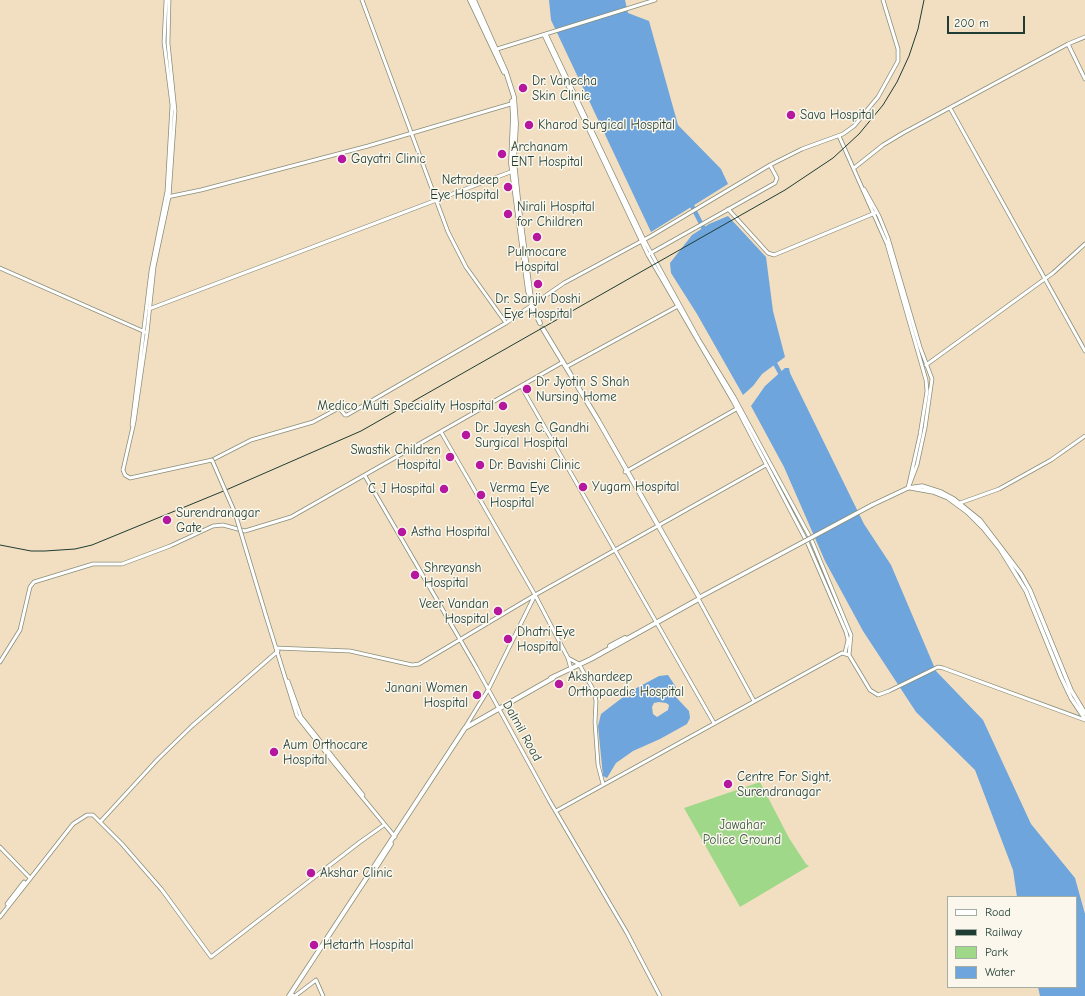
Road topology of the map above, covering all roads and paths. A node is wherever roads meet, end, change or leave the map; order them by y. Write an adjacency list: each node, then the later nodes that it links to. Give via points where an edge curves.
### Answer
1 (167, 0): 19 (street, via 167,38 175,104)
2 (362, 0): 14 (street)
3 (470, 0): 10 (highway)
4 (474, 0): 10 (highway)
5 (655, 0): 7 (street)
6 (883, 0): 15 (street, via 898,49 898,61 878,97 854,126)
7 (545, 34): 10 (street); 23 (street)
8 (1085, 37): 9 (street)
9 (1068, 44): 11 (street); 13 (street)
10 (494, 50): 12 (highway)
11 (1085, 78)
12 (514, 103): 14 (street); 18 (highway)
13 (950, 108): 17 (street, via 883,145); 27 (street)
14 (412, 134): 19 (street); 20 (street)
15 (839, 136): 16 (street, via 802,149); 17 (street)
16 (770, 165): 21 (street, via 777,178 774,183); 23 (street)
17 (854, 168): 22 (street)
18 (513, 172): 20 (street); 28 (highway, via 527,286)
19 (168, 197): 30 (street, via 154,267); 34 (street, via 151,271)
20 (436, 201): 30 (street); 31 (street, via 466,267)
21 (728, 209): 22 (street, via 768,253 774,256); 25 (street)
22 (875, 213): 37 (street, via 888,238); 39 (street)
23 (642, 241): 25 (street); 28 (street, via 564,284)
24 (1085, 244): 27 (street)
25 (649, 254): 29 (street)
26 (0, 268): 34 (street)
27 (1046, 279): 35 (street); 37 (street)
28 (532, 306): 31 (street); 32 (highway)
29 (679, 306): 38 (street); 41 (street)
30 (149, 309): 34 (street)
31 (506, 323): 44 (street, via 346,415 339,408 308,423 251,440)
32 (540, 324)
33 (543, 329): 36 (highway)
34 (146, 332): 44 (street, bridge, via 132,425 122,470 130,478)
35 (1085, 351)
36 (563, 362): 38 (highway); 40 (street)
37 (927, 364): 39 (street); 48 (street, via 932,379 931,391 917,465)
38 (566, 367): 46 (highway)
39 (923, 367): 48 (street, via 927,391)
40 (521, 386): 42 (street); 51 (street)
41 (738, 408): 45 (street); 46 (street)
42 (441, 432): 47 (street); 52 (street)
43 (1085, 436): 49 (street, via 1047,463 999,489)
44 (212, 460): 56 (street, bridge, via 235,513)
45 (768, 464): 50 (street); 57 (street, via 808,544 846,632 848,640); 58 (street, via 812,541 849,630 852,640)
46 (626, 472): 50 (highway)
47 (365, 476): 55 (street, Dalmil Road); 60 (street, via 290,517 259,528 245,531 223,525 214,526 122,564 93,564 34,582 30,587 20,630)
48 (908, 488): 49 (main road, via 922,486); 53 (main road, bridge); 67 (main road, via 933,492 948,498 967,512 995,543 1026,591 1061,677)
49 (960, 503): 66 (main road, via 988,529 1021,574 1068,683)
50 (657, 526): 51 (street); 53 (highway)
51 (614, 550): 52 (street); 54 (street)
52 (535, 595): 55 (street); 59 (street); 63 (street)
53 (698, 598): 54 (highway); 64 (street)
54 (655, 622): 61 (highway); 68 (street)
55 (459, 639): 56 (street, via 415,665 350,651); 63 (street, Dalmil Road)
56 (277, 650): 72 (street, via 164,753); 73 (street, via 300,715)
57 (845, 653): 58 (street); 64 (street)
58 (849, 655): 67 (street, via 874,693 883,694 938,667)
59 (568, 658): 61 (street); 62 (street)
60 (0, 662)
61 (579, 664): 62 (highway); 70 (street, via 595,696 598,765)
62 (571, 669): 65 (highway)
63 (488, 690): 65 (street, Dalmil Road); 69 (street)
64 (754, 701): 68 (street)
65 (499, 708): 69 (highway); 71 (street, Dalmil Road)
66 (1085, 713)
67 (1085, 720)
68 (714, 723): 70 (street)
69 (466, 726): 74 (highway)
70 (603, 784): 71 (street)
71 (556, 811): 80 (street, Dalmil Road, via 623,926)
72 (101, 821): 73 (street, via 162,890 211,958); 76 (street, via 87,814 73,824)
73 (383, 824): 74 (street)
74 (394, 836): 78 (highway)
75 (0, 847): 76 (street)
76 (29, 877): 77 (street)
77 (0, 915)
78 (292, 996): 79 (street, via 316,980)
79 (323, 996)
80 (660, 996)

